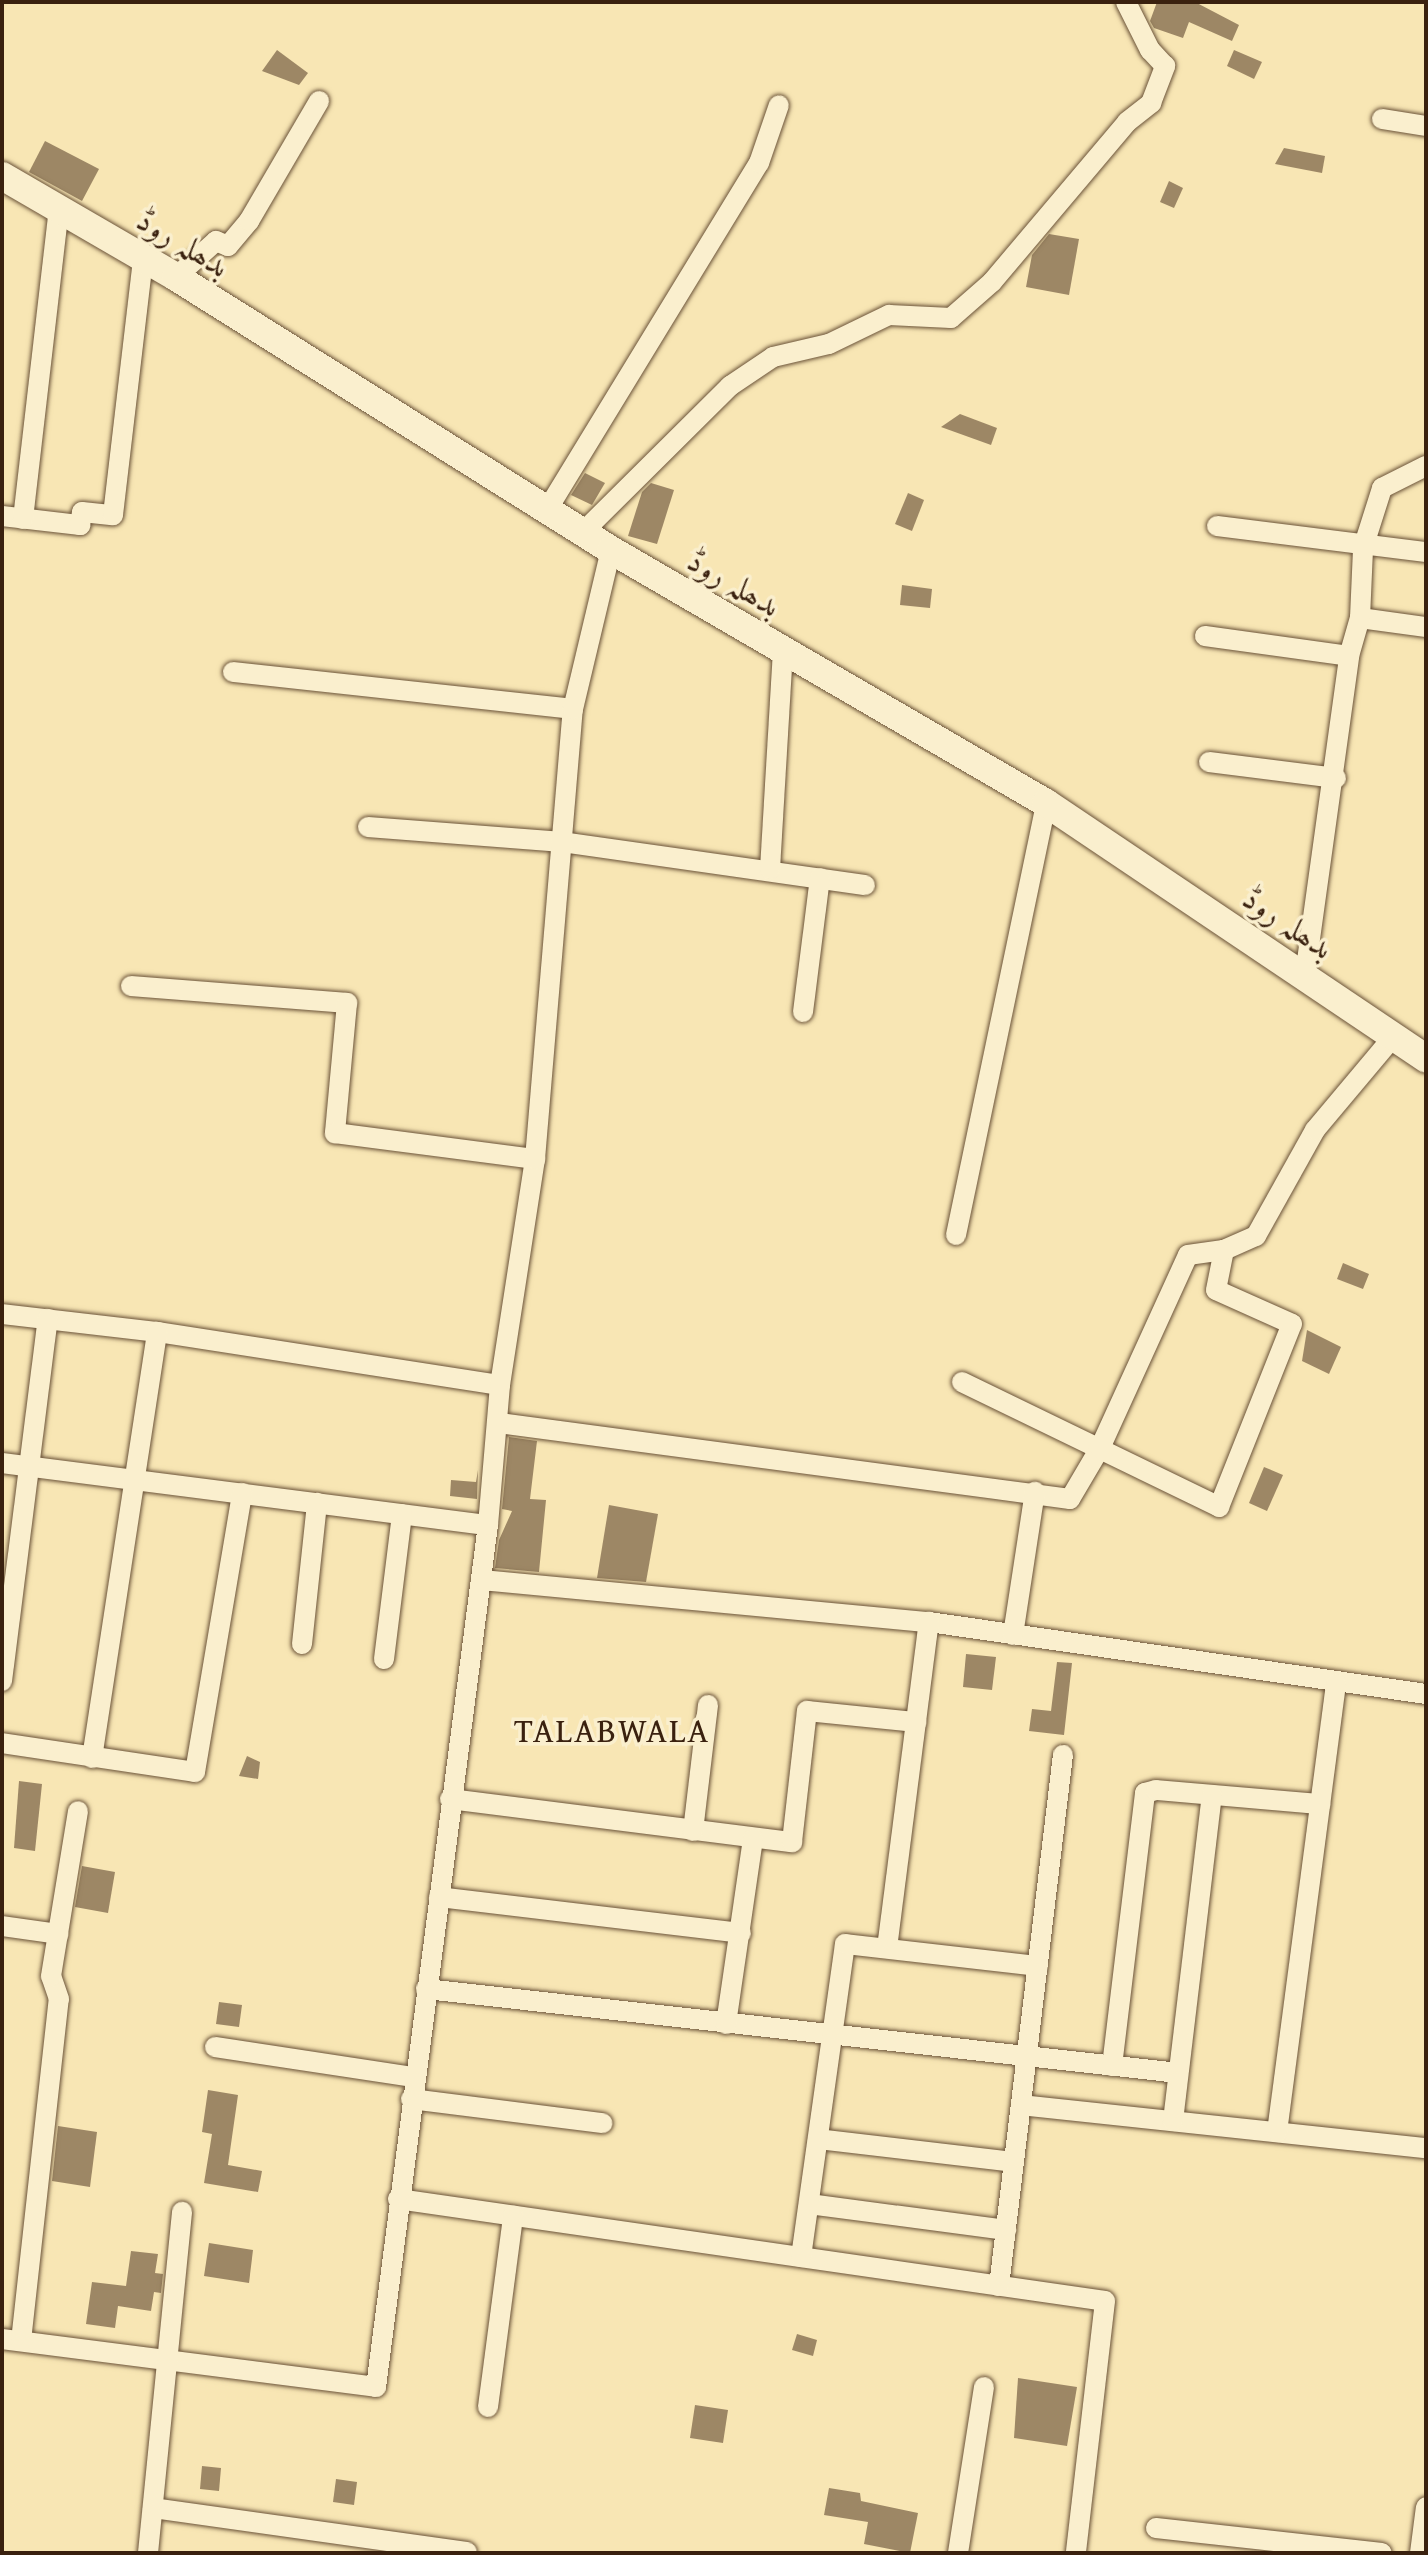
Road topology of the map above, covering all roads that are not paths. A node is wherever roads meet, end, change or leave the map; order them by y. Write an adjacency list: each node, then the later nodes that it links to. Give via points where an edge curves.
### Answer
1 (1126, 2): 15 (street, via 1150,50 1165,66 1151,103 1127,122 992,282 951,318 889,315 829,344 773,357 730,386)
2 (319, 101): 9 (street, via 249,221 228,246 216,241)
3 (779, 105): 11 (street, via 759,163)
4 (1382, 119): 5 (street)
5 (1426, 126)
6 (2, 176): 7 (main road, بدھلہ روڈ)
7 (59, 209): 8 (main road, بدھلہ روڈ); 13 (street)
8 (143, 258): 9 (main road, بدھلہ روڈ); 13 (street, via 113,515 82,512 80,525)
9 (176, 277): 11 (main road, بدھلہ روڈ)
10 (1426, 466): 16 (street, via 1382,488)
11 (547, 510): 15 (main road, بدھلہ روڈ)
12 (2, 516): 13 (street)
13 (23, 519)
14 (1217, 526): 16 (street)
15 (582, 533): 17 (main road, بدھلہ روڈ)
16 (1363, 548): 18 (street); 19 (street)
17 (611, 550): 22 (main road, بدھلہ روڈ); 25 (street)
18 (1426, 552)
19 (1360, 618): 20 (street); 23 (street)
20 (1426, 627)
21 (1205, 636): 23 (street)
22 (783, 651): 28 (main road, بدھلہ روڈ); 31 (street)
23 (1349, 656): 27 (street)
24 (233, 672): 25 (street)
25 (573, 709): 30 (street)
26 (1209, 762): 27 (street)
27 (1336, 778): 34 (street)
28 (1046, 803): 34 (main road, بدھلہ روڈ); 40 (street)
29 (368, 827): 30 (street)
30 (562, 842): 31 (street); 39 (street)
31 (770, 869): 32 (street)
32 (820, 878): 33 (street); 36 (street)
33 (865, 885)
34 (1305, 975): 37 (main road, بدھلہ روڈ)
35 (131, 986): 39 (street, via 347,1003 335,1133)
36 (803, 1012)
37 (1394, 1036): 38 (main road, بدھلہ روڈ); 41 (street, via 1315,1130 1256,1236)
38 (1426, 1058)
39 (535, 1159): 46 (street)
40 (956, 1235)
41 (1224, 1250): 48 (street, via 1188,1255); 48 (street, via 1216,1290 1292,1324 1219,1507)
42 (2, 1314): 43 (street)
43 (48, 1319): 44 (street); 50 (street)
44 (157, 1332): 46 (street); 51 (street)
45 (962, 1382): 48 (street)
46 (500, 1385): 47 (street)
47 (499, 1423): 52 (street); 56 (street)
48 (1100, 1448): 52 (street, via 1070,1499)
49 (2, 1463): 50 (street)
50 (29, 1465): 51 (street); 57 (street)
51 (132, 1478): 53 (street); 70 (street)
52 (1035, 1492): 60 (street)
53 (242, 1493): 54 (street); 70 (street, via 195,1772)
54 (317, 1503): 55 (street); 61 (street)
55 (402, 1514): 56 (street); 62 (street)
56 (488, 1525): 58 (street)
57 (10, 1554): 63 (street)
58 (481, 1580): 59 (street); 72 (street)
59 (929, 1622): 60 (street); 67 (street)
60 (1013, 1635): 64 (street)
61 (302, 1644)
62 (384, 1659)
63 (2, 1681)
64 (1336, 1684): 65 (street); 73 (street)
65 (1426, 1694)
66 (708, 1705): 75 (street)
67 (916, 1722): 76 (street, via 807,1711 792,1842); 81 (street)
68 (2, 1743): 70 (street)
69 (1063, 1755): 82 (street)
70 (92, 1758)
71 (1212, 1795): 73 (street); 88 (street, via 1145,1793); 89 (street)
72 (450, 1799): 75 (street); 77 (street)
73 (1320, 1804): 95 (street)
74 (78, 1811): 80 (street)
75 (693, 1831): 76 (street)
76 (753, 1839): 79 (street)
77 (439, 1897): 79 (street); 83 (street)
78 (2, 1926): 80 (street)
79 (741, 1933): 84 (street)
80 (58, 1934): 106 (street, via 51,1976 59,1999)
81 (887, 1948): 82 (street); 85 (street, via 845,1944)
82 (1038, 1966): 87 (street)
83 (426, 1989): 84 (street); 90 (street)
84 (726, 2024): 85 (street)
85 (832, 2035): 87 (street); 96 (street)
86 (215, 2047): 90 (street)
87 (1027, 2056): 88 (street); 92 (street)
88 (1112, 2066): 89 (street)
89 (1178, 2073): 93 (street)
90 (414, 2077): 91 (street)
91 (411, 2099): 94 (street); 99 (street)
92 (1021, 2105): 93 (street); 98 (street)
93 (1173, 2121): 95 (street)
94 (602, 2123)
95 (1277, 2132): 97 (street)
96 (818, 2139): 98 (street); 100 (street)
97 (1426, 2148)
98 (1014, 2162): 103 (street)
99 (398, 2199): 102 (street); 107 (street, via 376,2387)
100 (809, 2204): 103 (street); 104 (street)
101 (182, 2212): 107 (street)
102 (513, 2216): 104 (street); 109 (street)
103 (1006, 2230): 105 (street)
104 (801, 2257): 105 (street)
105 (999, 2286): 116 (street, via 1105,2301)
106 (12, 2340): 107 (street)
107 (168, 2360): 111 (street)
108 (984, 2387): 115 (street)
109 (488, 2407)
110 (1426, 2507): 118 (street)
111 (153, 2508): 113 (street); 114 (street)
112 (1156, 2528): 117 (street)
113 (467, 2552)
114 (148, 2553)
115 (958, 2553)
116 (1076, 2553)
117 (1382, 2553)
118 (1420, 2553)

